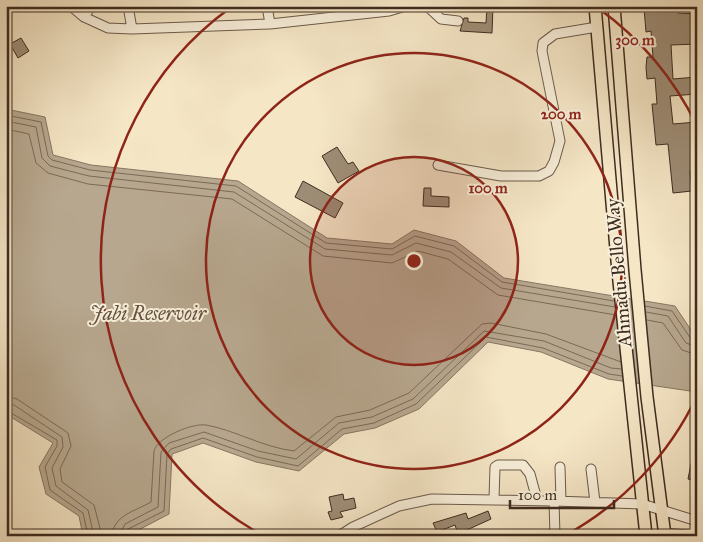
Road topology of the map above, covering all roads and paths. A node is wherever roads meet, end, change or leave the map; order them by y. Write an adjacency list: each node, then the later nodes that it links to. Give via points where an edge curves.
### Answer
1 (71, 6): 9 (street)
2 (90, 6): 9 (street)
3 (128, 6): 13 (street)
4 (266, 6): 11 (street)
5 (406, 6): 11 (street, via 389,11)
6 (427, 6): 10 (street, via 441,19)
7 (595, 6): 12 (main road, Ahmadu Bello Way)
8 (614, 6): 22 (main road, Ahmadu Bello Way, via 647,397)
9 (84, 17): 13 (street, via 108,28)
10 (458, 21)
11 (270, 24): 13 (street)
12 (597, 27): 14 (street, via 556,34 543,43 560,141 549,171 539,176 502,176); 21 (main road, Ahmadu Bello Way)
13 (132, 29)
14 (438, 165)
15 (560, 467): 19 (street)
16 (591, 469): 20 (street)
17 (494, 500): 18 (street); 18 (street, via 495,467 517,464 523,465 530,474); 25 (street, via 432,499 399,506)
18 (536, 500): 19 (street)
19 (558, 501): 20 (street); 26 (street)
20 (595, 502): 21 (street)
21 (642, 504): 22 (street); 27 (main road, Ahmadu Bello Way)
22 (662, 509): 23 (street); 24 (main road, Ahmadu Bello Way)
23 (697, 521)
24 (665, 534): 28 (street)
25 (339, 536)
26 (555, 536)
27 (646, 536)
28 (697, 536)

